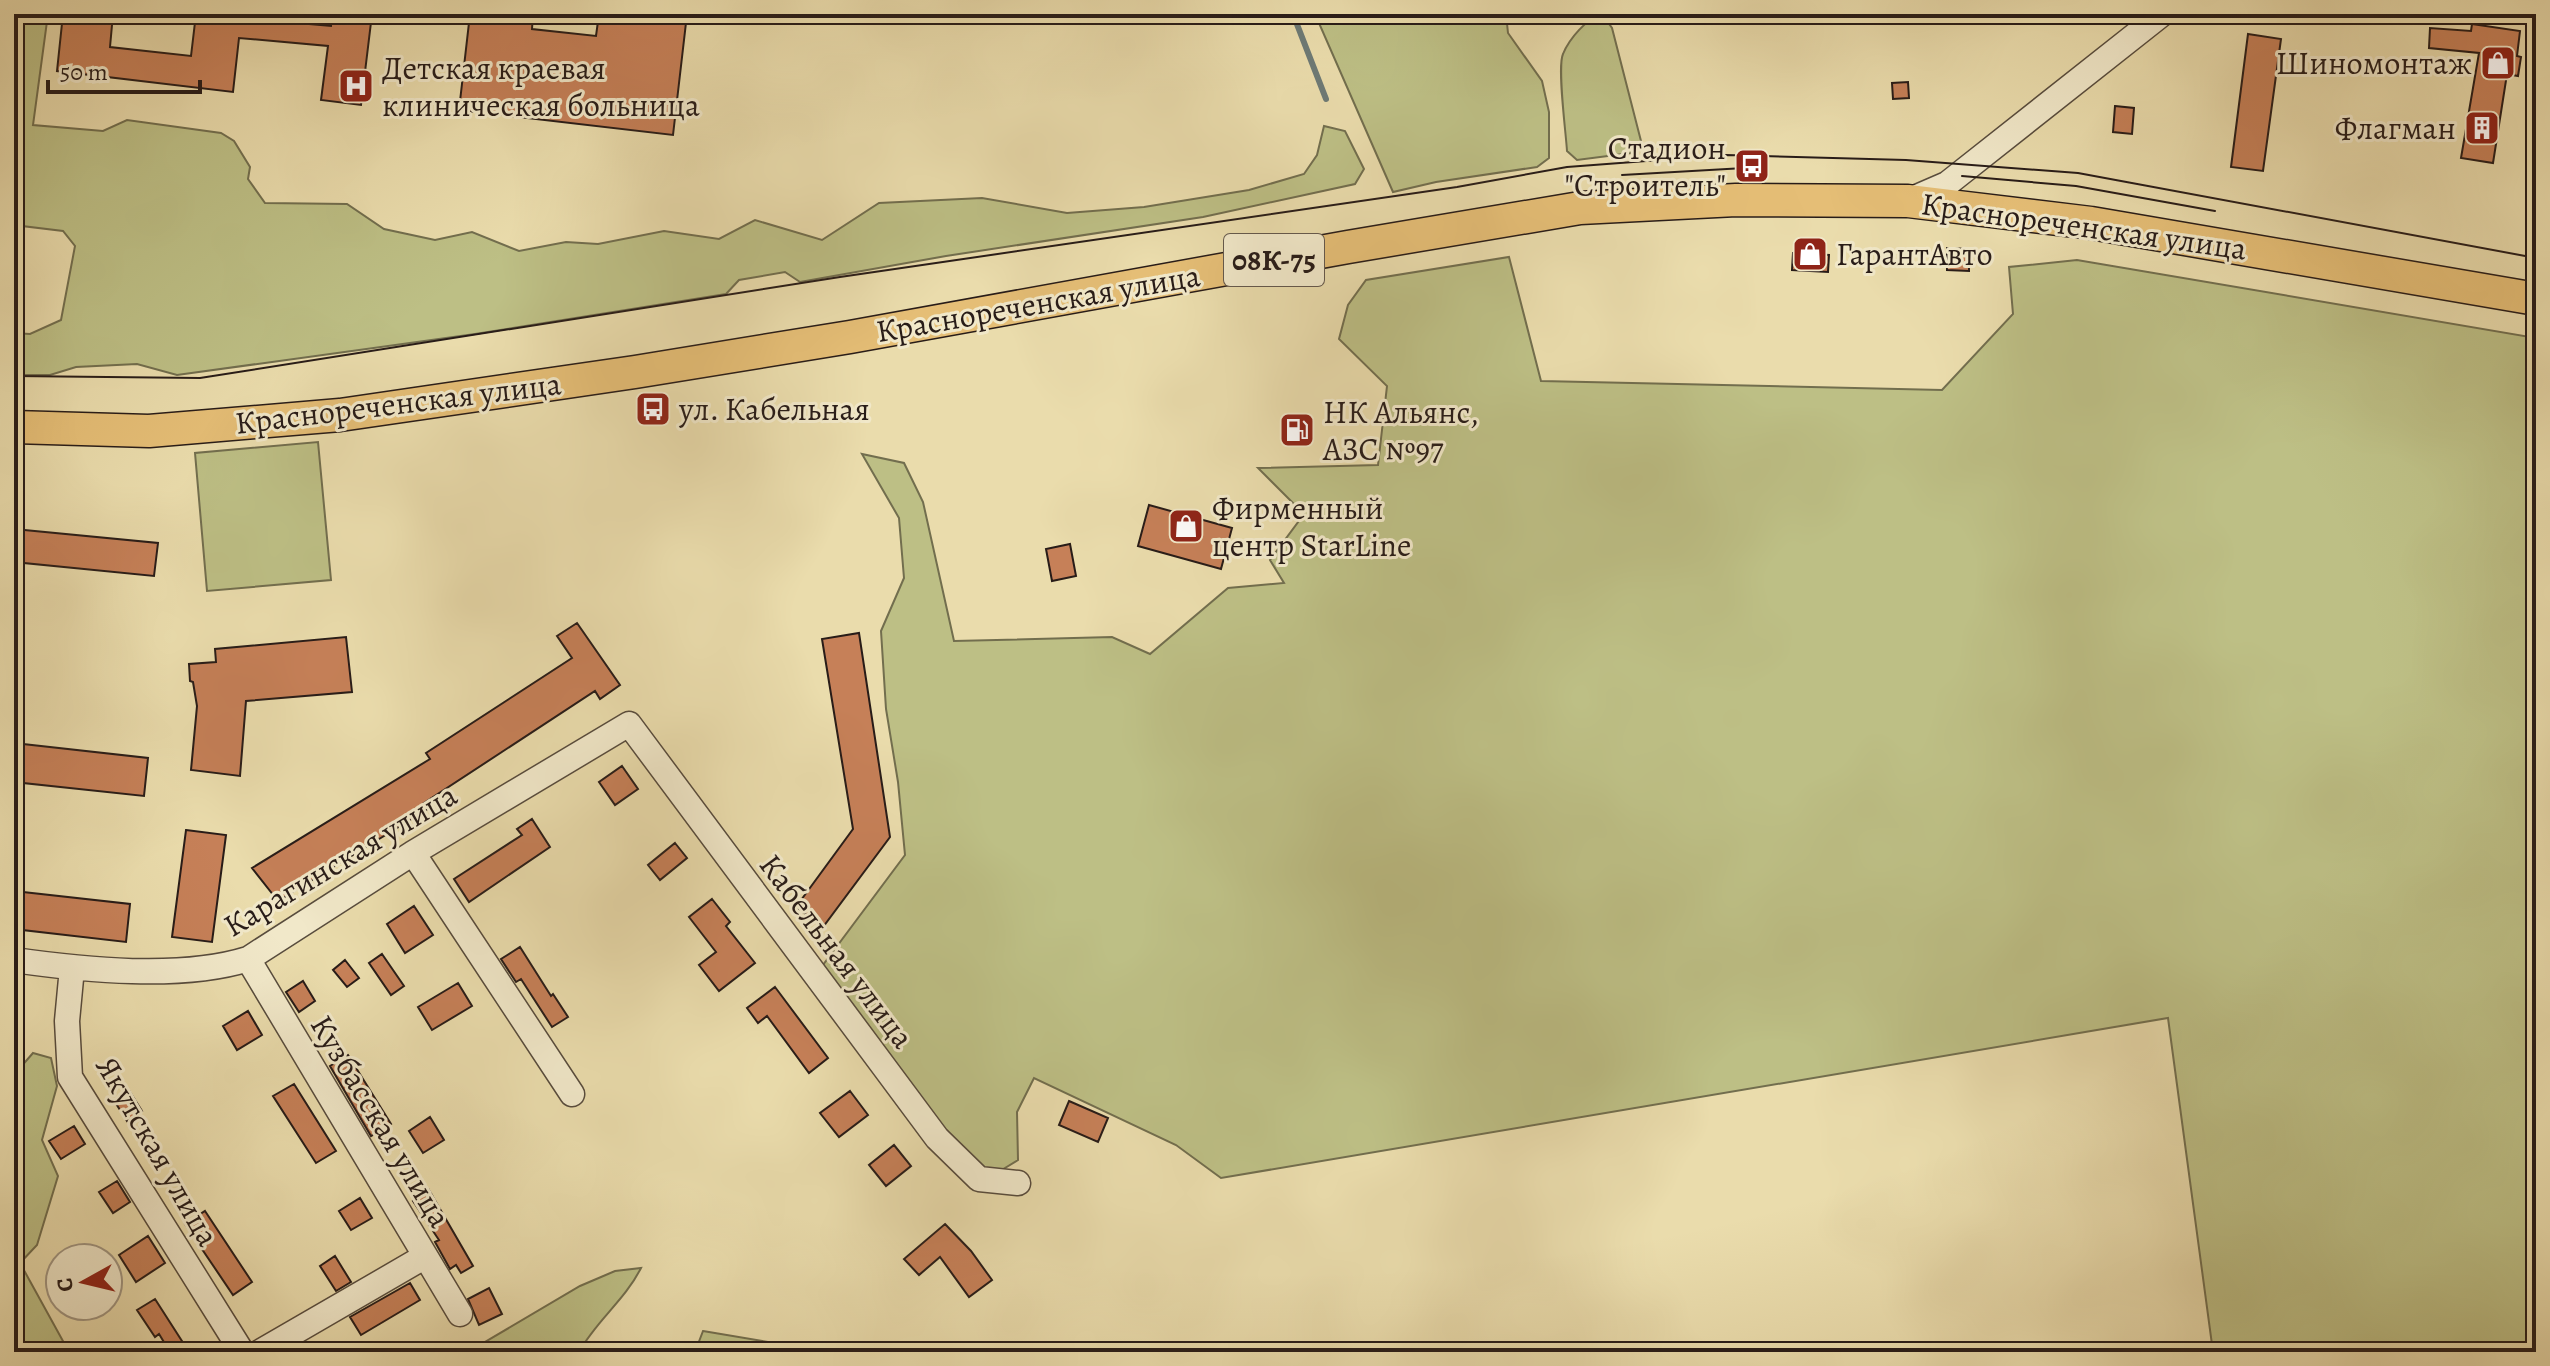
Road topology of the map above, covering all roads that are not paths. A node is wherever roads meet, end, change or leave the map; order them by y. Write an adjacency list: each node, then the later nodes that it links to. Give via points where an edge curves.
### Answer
1 (2162, 14): 2 (street)
2 (1979, 161): 3 (street, via 1947,184); 4 (street, via 1972,187 1978,201)
3 (1908, 201): 4 (main road, Краснореченская улица / 08К-75); 6 (main road, Краснореченская улица / 08К-75, via 1736,200 1580,208 850,337 481,396 340,415 149,431)
4 (1993, 211): 5 (main road, Краснореченская улица / 08К-75)
5 (2536, 299)
6 (14, 427)
7 (629, 724): 8 (street, Карагинская улица); 13 (street, Кабельная улица, via 937,1138 979,1179)
8 (413, 853): 9 (street, Карагинская улица); 12 (street)
9 (248, 959): 11 (street, Карагинская улица, via 191,971); 14 (street, Кузбасская улица)
10 (14, 960): 11 (street, Карагинская улица)
11 (72, 968): 16 (street, Якутская улица, via 67,1021 70,1077)
12 (572, 1094)
13 (1018, 1183)
14 (424, 1257): 15 (street, Кузбасская улица); 17 (street)
15 (460, 1314)
16 (242, 1352)
17 (260, 1352)

